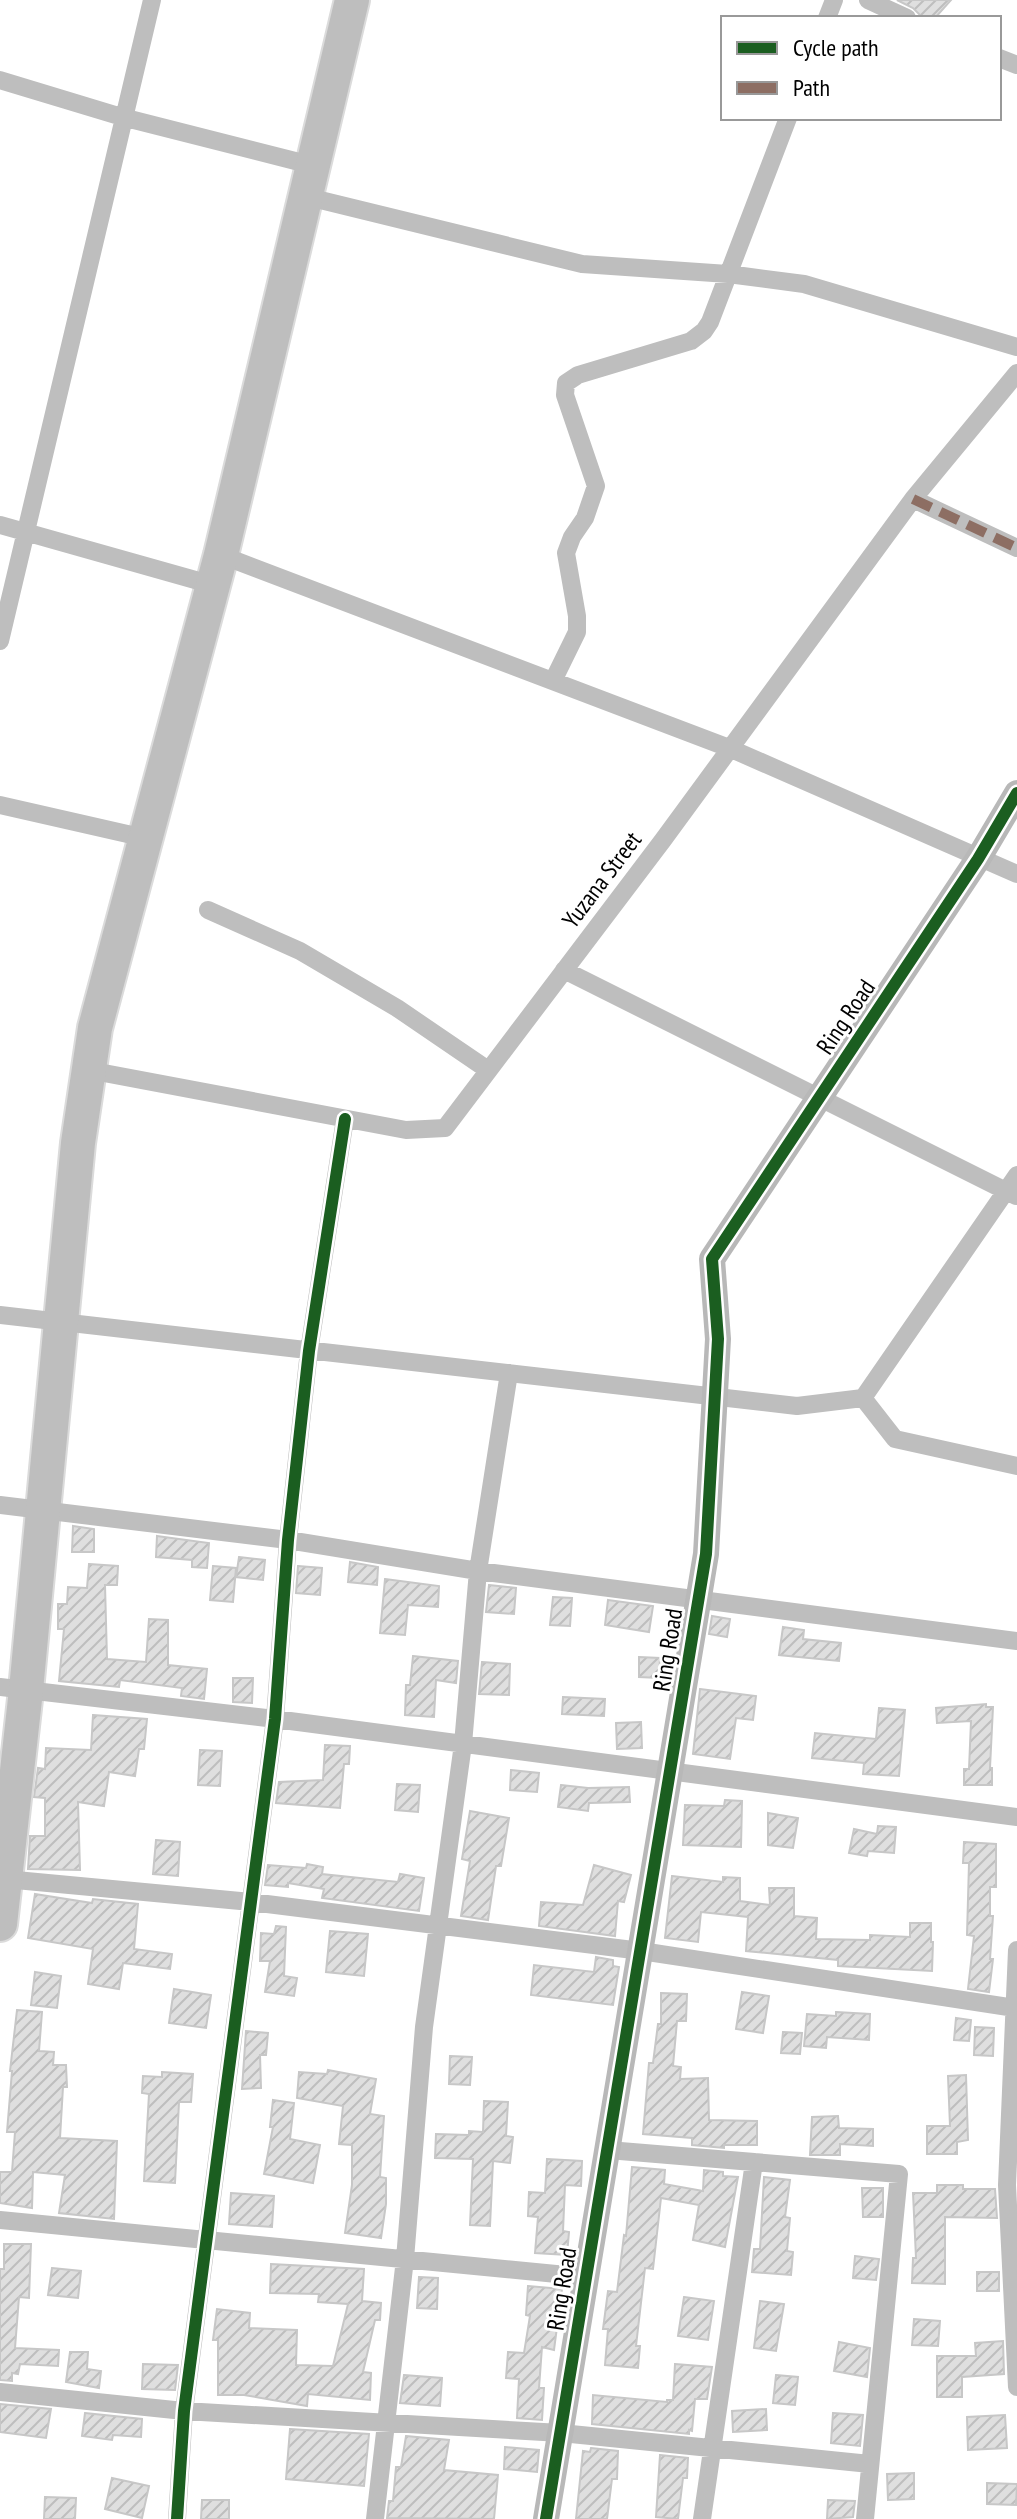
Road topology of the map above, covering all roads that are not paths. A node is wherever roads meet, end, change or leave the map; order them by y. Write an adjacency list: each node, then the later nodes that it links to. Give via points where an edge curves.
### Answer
1 (152, 0): 6 (street)
2 (352, 0): 8 (highway)
3 (868, 0): 4 (street)
4 (903, 16)
5 (0, 80): 6 (street)
6 (122, 117): 8 (street); 14 (street)
7 (787, 120): 9 (street)
8 (308, 180): 9 (street, via 582,264); 16 (highway)
9 (728, 274): 10 (street, via 804,284); 18 (street, via 710,322 691,341 566,383 565,395 596,486 566,553 577,632)
10 (1017, 347)
11 (1017, 373): 12 (street, Yuzana Street)
12 (913, 499): 15 (street); 19 (street, Yuzana Street)
13 (0, 525): 14 (street)
14 (25, 532): 16 (street); 17 (street)
15 (1017, 548)
16 (217, 570): 18 (street); 22 (highway)
17 (0, 641)
18 (553, 681): 19 (street)
19 (729, 748): 23 (street); 26 (street, Yuzana Street)
20 (1017, 793): 23 (street, Ring Road)
21 (0, 805): 22 (street)
22 (145, 838): 27 (highway)
23 (978, 859): 24 (street); 29 (street, Ring Road)
24 (1017, 874)
25 (208, 910): 28 (street, via 300,951)
26 (564, 970): 28 (street, Yuzana Street); 29 (street)
27 (88, 1070): 30 (street, Yuzana Street); 34 (highway)
28 (488, 1070): 30 (street, Yuzana Street, via 445,1128 406,1130)
29 (820, 1097): 32 (street); 37 (street, Ring Road, via 712,1259 718,1339)
30 (345, 1119): 35 (street)
31 (1017, 1175): 32 (street)
32 (1011, 1194): 38 (street)
33 (0, 1315): 34 (street)
34 (61, 1324): 35 (street); 41 (highway)
35 (309, 1351): 36 (street); 42 (street)
36 (509, 1373): 37 (street); 43 (street)
37 (715, 1396): 38 (street, via 797,1406); 44 (street, Ring Road)
38 (863, 1398): 39 (street, via 895,1439)
39 (1017, 1466)
40 (0, 1505): 41 (street)
41 (41, 1511): 42 (street); 46 (highway)
42 (288, 1540): 43 (street); 47 (street)
43 (478, 1571): 44 (street); 48 (street)
44 (699, 1598): 45 (street); 49 (street, Ring Road)
45 (1017, 1641)
46 (13, 1688): 47 (street); 51 (highway)
47 (275, 1719): 48 (street); 52 (street)
48 (463, 1744): 49 (street); 54 (street)
49 (671, 1772): 50 (street); 56 (street, Ring Road)
50 (1017, 1817)
51 (4, 1865): 52 (street); 53 (highway)
52 (251, 1902): 54 (street); 61 (street)
53 (0, 1924)
54 (438, 1925): 56 (street); 62 (street)
55 (1017, 1950): 57 (street)
56 (641, 1951): 57 (street); 58 (street, Ring Road)
57 (1015, 2008): 63 (street, via 1007,2185)
58 (608, 2150): 59 (street); 64 (street, Ring Road)
59 (754, 2162): 70 (street); 71 (street, via 899,2174)
60 (0, 2220): 61 (street)
61 (206, 2240): 62 (street); 67 (street)
62 (405, 2259): 64 (street); 68 (street)
63 (1014, 2265): 65 (street)
64 (587, 2277): 69 (street, Ring Road)
65 (1017, 2387)
66 (0, 2392): 67 (street)
67 (184, 2411): 68 (street); 72 (street)
68 (387, 2423): 69 (street); 73 (street)
69 (561, 2433): 70 (street); 74 (street, Ring Road)
70 (712, 2448): 71 (street); 75 (street)
71 (870, 2464): 76 (street)
72 (177, 2519)
73 (375, 2519)
74 (546, 2519)
75 (702, 2519)
76 (865, 2519)

